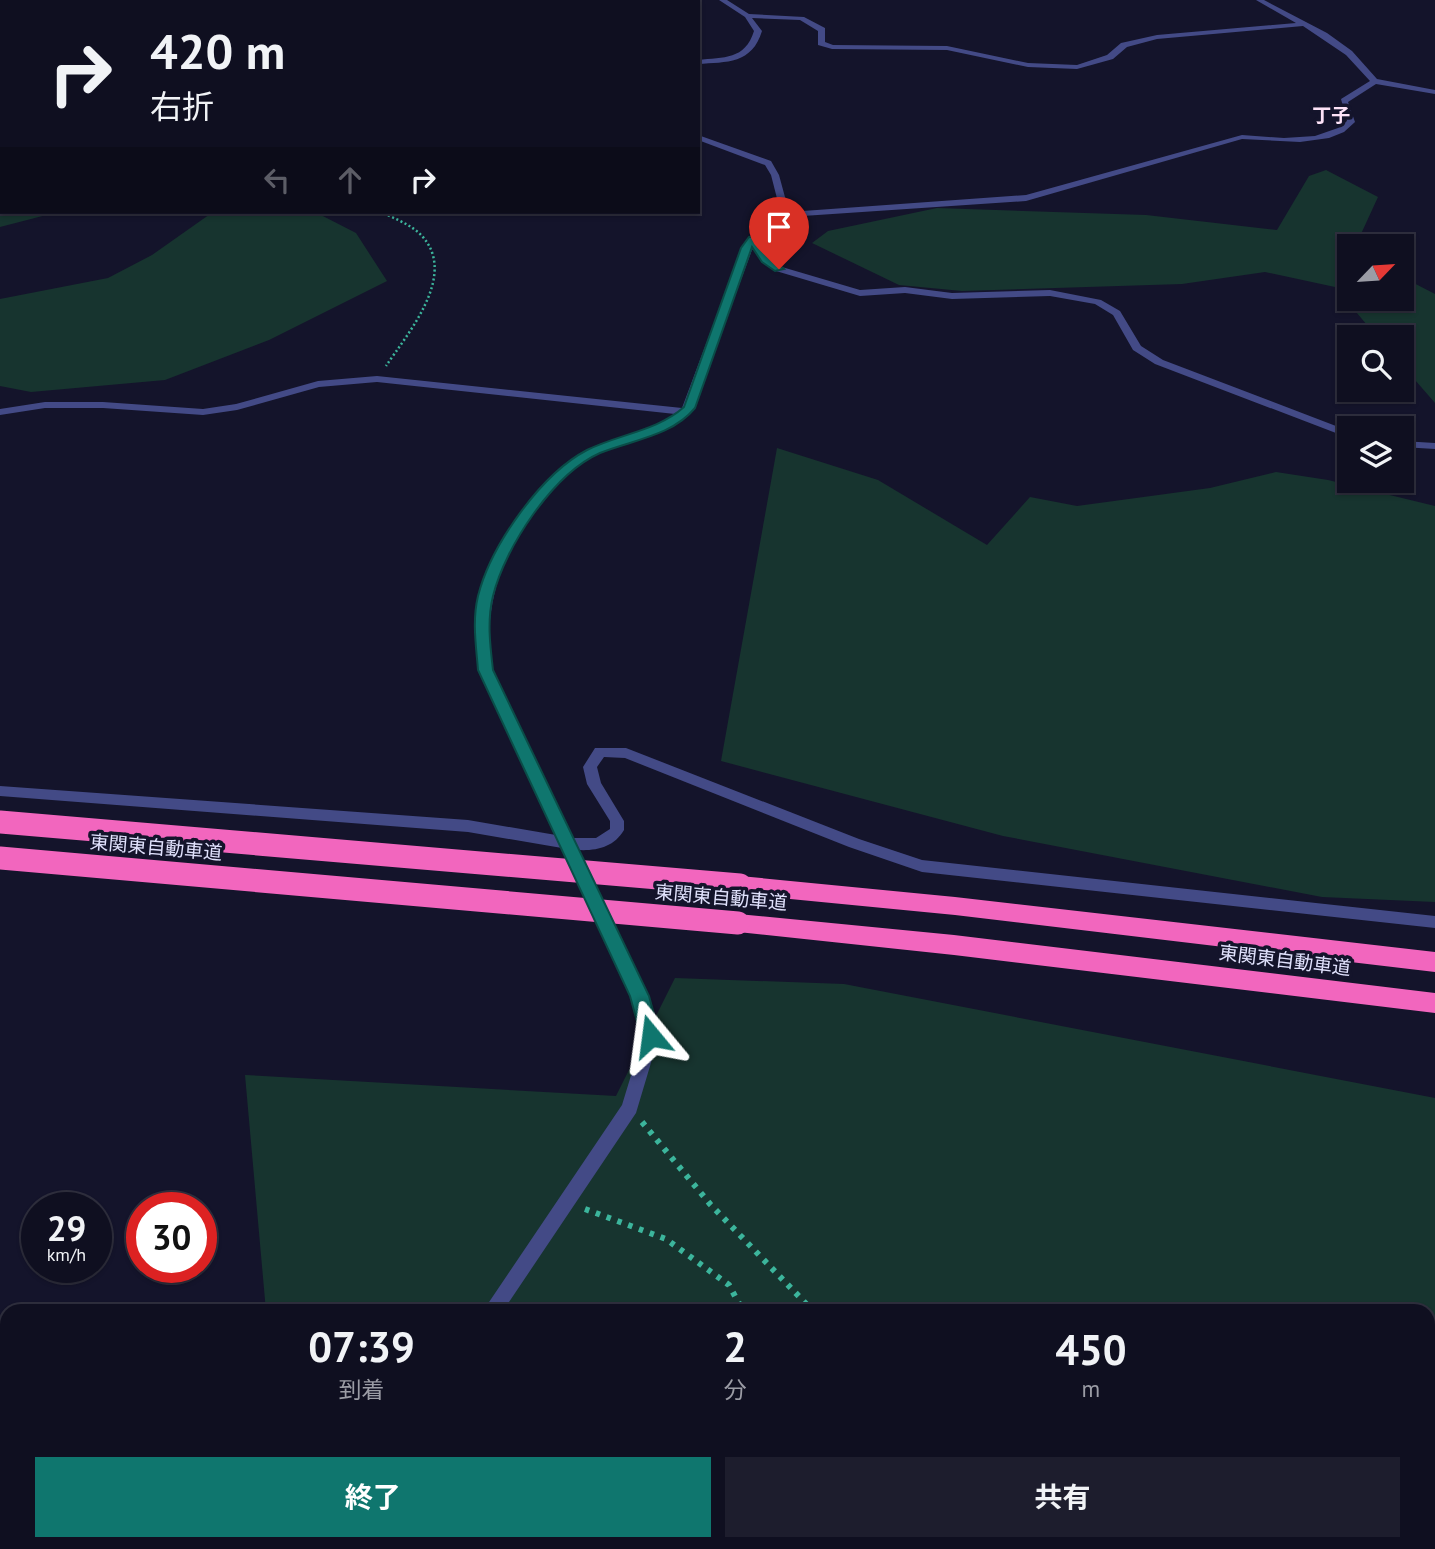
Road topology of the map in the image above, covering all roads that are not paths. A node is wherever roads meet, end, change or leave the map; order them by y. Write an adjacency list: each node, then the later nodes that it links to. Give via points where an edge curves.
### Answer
1 (722, 0): 3 (street)
2 (1259, 0): 4 (street)
3 (747, 16): 4 (street, via 808,20 821,30 821,43 832,47 947,48 1052,68 1098,62 1124,45 1157,37); 5 (street, via 758,31 752,50)
4 (1307, 24): 6 (street, via 1349,53)
5 (700, 62)
6 (1376, 81): 7 (street); 9 (street, via 1343,101 1351,122 1334,136 1242,137 1015,200)
7 (1435, 92)
8 (700, 138): 9 (street, via 768,163)
9 (786, 215): 10 (street)
10 (752, 239): 12 (street); 13 (street, via 765,260 779,269 860,292 1039,293 1098,302 1117,313 1137,348 1159,362)
11 (0, 412): 12 (street, via 45,405 203,412 318,384 377,379)
12 (685, 412): 18 (street, via 674,422 573,464 516,530 494,569 485,597 481,625 485,670)
13 (1337, 430)
14 (1414, 445): 15 (street)
15 (1435, 446)
16 (0, 791): 18 (street, via 468,826)
17 (0, 822): 21 (highway, 東関東自動車道, bridge, via 740,885)
18 (566, 841): 20 (street, via 598,844 617,830 617,821 594,784 590,767 600,752 626,753 854,844 922,866); 23 (street, via 640,996 651,1036 630,1108)
19 (0, 858): 22 (highway, 東関東自動車道, bridge, via 738,923)
20 (1435, 922)
21 (1435, 962)
22 (1435, 1003)
23 (497, 1304)

